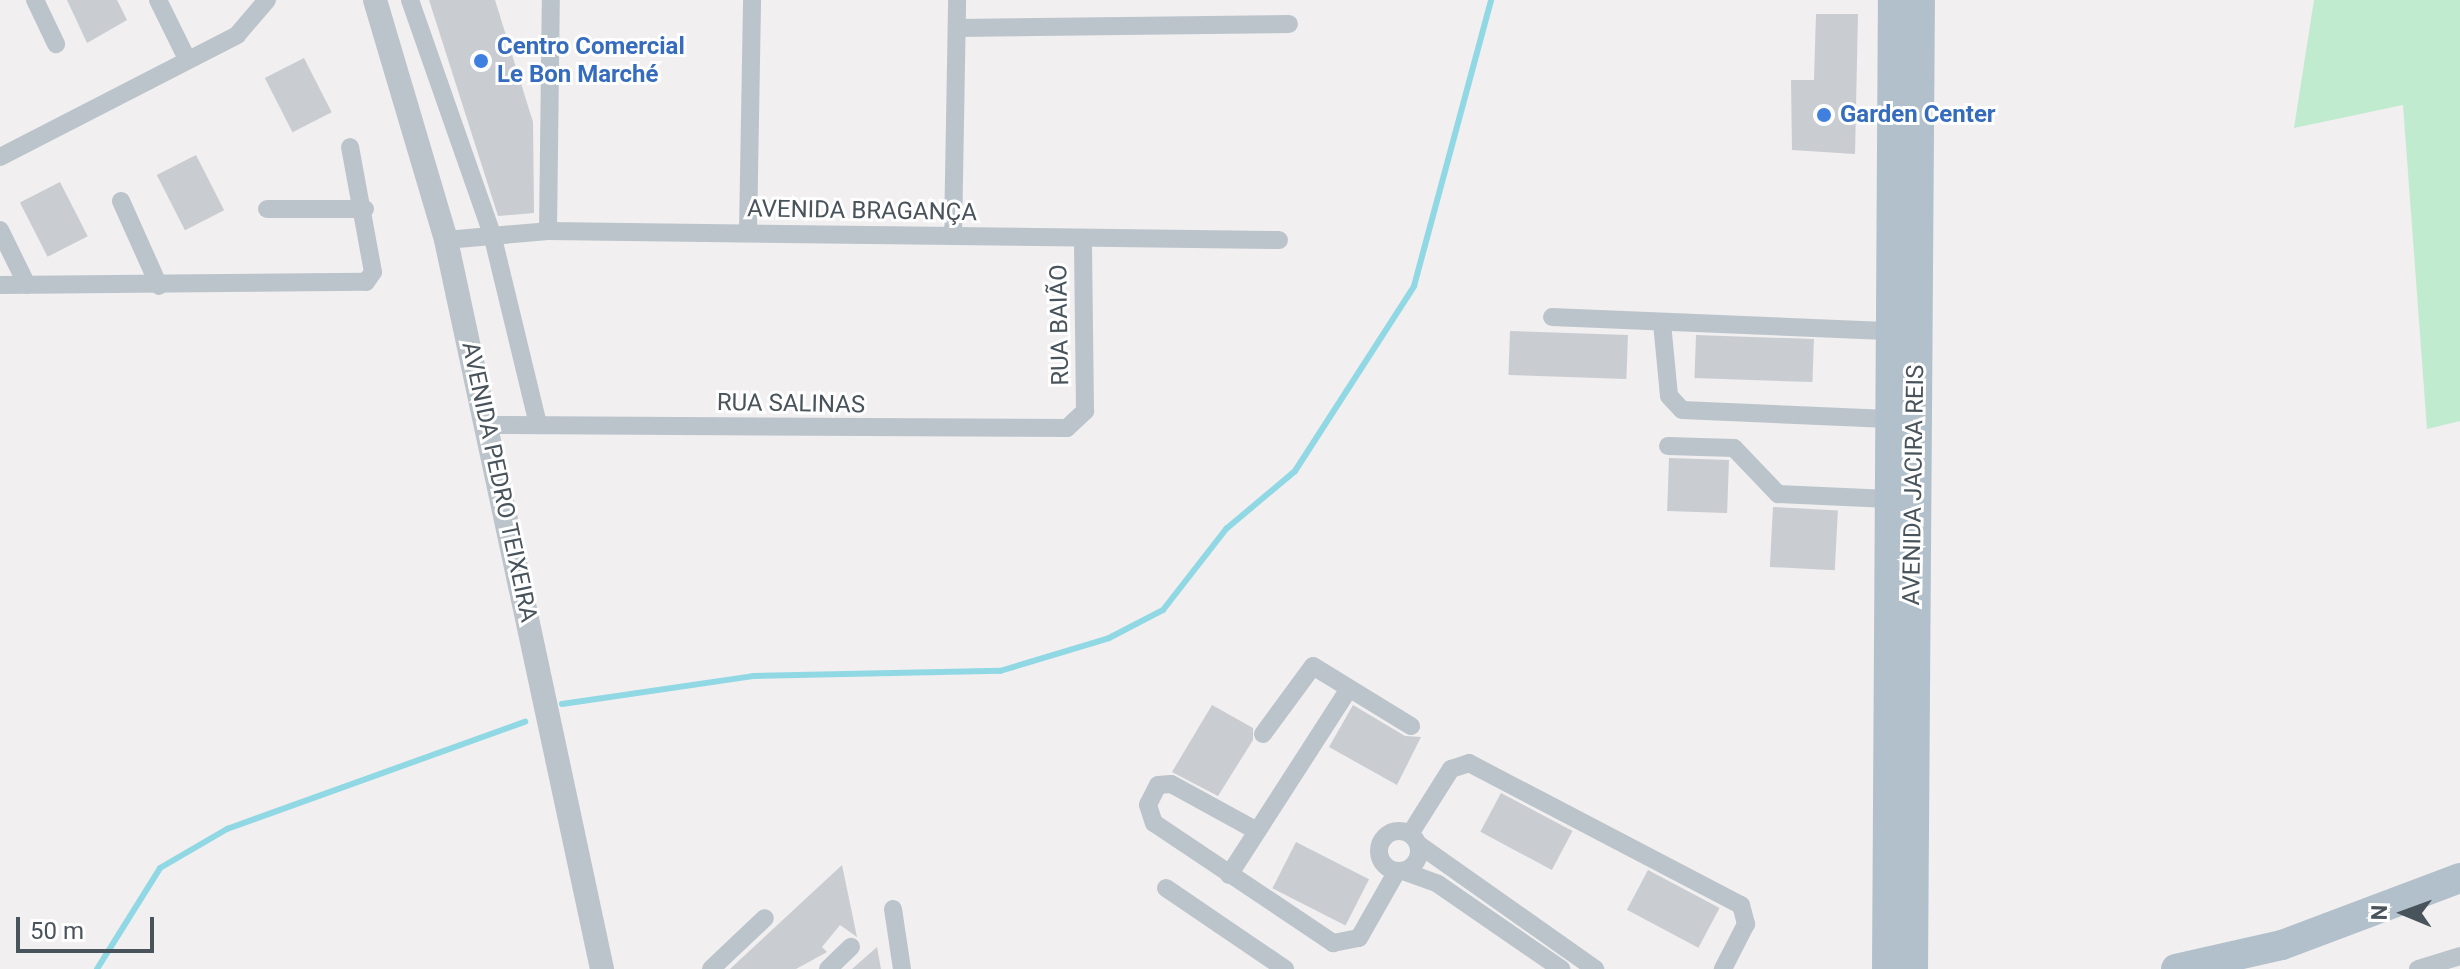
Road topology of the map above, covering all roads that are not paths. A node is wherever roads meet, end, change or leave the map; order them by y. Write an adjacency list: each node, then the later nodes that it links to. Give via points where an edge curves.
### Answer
1 (35, 0): 13 (street)
2 (158, 0): 14 (street)
3 (267, 0): 14 (street, via 237,35)
4 (375, 0): 26 (street, AVENIDA PEDRO TEIXEIRA)
5 (410, 0): 23 (street, AVENIDA PEDRO TEIXEIRA)
6 (551, 0): 20 (street)
7 (752, 0): 22 (street)
8 (957, 0): 12 (street)
9 (1893, 0): 33 (main road, AVENIDA JACIRA REIS)
10 (1920, 0): 63 (main road, AVENIDA JACIRA REIS)
11 (1289, 24): 12 (street)
12 (957, 28): 24 (street)
13 (56, 44)
14 (187, 59): 16 (street)
15 (350, 147): 19 (street)
16 (0, 157)
17 (121, 201): 30 (street)
18 (267, 209): 19 (street)
19 (365, 209): 30 (street, via 373,272 366,282)
20 (548, 231): 22 (street, AVENIDA BRAGANÇA); 23 (street, AVENIDA BRAGANÇA)
21 (1, 233): 29 (street)
22 (748, 233): 24 (street, AVENIDA BRAGANÇA)
23 (492, 234): 26 (street, AVENIDA BRAGANÇA); 36 (street, AVENIDA PEDRO TEIXEIRA)
24 (953, 236): 25 (street, AVENIDA BRAGANÇA)
25 (1083, 238): 27 (street, AVENIDA BRAGANÇA); 34 (street, RUA BAIÃO)
26 (446, 240): 37 (street, AVENIDA PEDRO TEIXEIRA)
27 (1279, 240)
28 (0, 285): 29 (street)
29 (27, 285): 30 (street)
30 (159, 286)
31 (1552, 317): 32 (street)
32 (1662, 323): 33 (street); 35 (street, via 1669,396 1682,410)
33 (1892, 331): 35 (main road, AVENIDA JACIRA REIS)
34 (1085, 411): 36 (street, RUA SALINAS, via 1052,432)
35 (1889, 419): 39 (main road, AVENIDA JACIRA REIS)
36 (538, 424): 37 (street, RUA SALINAS)
37 (487, 425): 54 (street, AVENIDA PEDRO TEIXEIRA)
38 (1668, 446): 39 (street, via 1734,448 1778,494)
39 (1889, 499): 62 (main road, AVENIDA JACIRA REIS)
40 (1349, 689): 41 (street); 42 (street, via 1309,667); 43 (street)
41 (1411, 726)
42 (1263, 734)
43 (1257, 831): 46 (street); 46 (street, via 1171,784 1158,785 1148,805 1154,823)
44 (1414, 839): 45 (street, via 1415,863); 45 (street, via 1391,831 1379,846 1384,865); 60 (street); 61 (street, via 1451,769 1469,763 1741,905 1746,924)
45 (1400, 871): 46 (street, via 1359,938 1343,945); 59 (street, via 1438,884)
46 (1229, 875)
47 (2460, 878): 51 (main road)
48 (1166, 888): 58 (street)
49 (893, 909): 57 (street)
50 (765, 918): 55 (street)
51 (2333, 927): 64 (main road); 65 (main road)
52 (851, 947): 56 (street)
53 (2460, 956): 66 (street)
54 (602, 969)
55 (711, 969)
56 (828, 969)
57 (902, 969)
58 (1285, 969)
59 (1561, 969)
60 (1595, 969)
61 (1723, 969)
62 (1887, 969)
63 (1913, 969)
64 (2176, 969)
65 (2245, 969)
66 (2418, 969)

